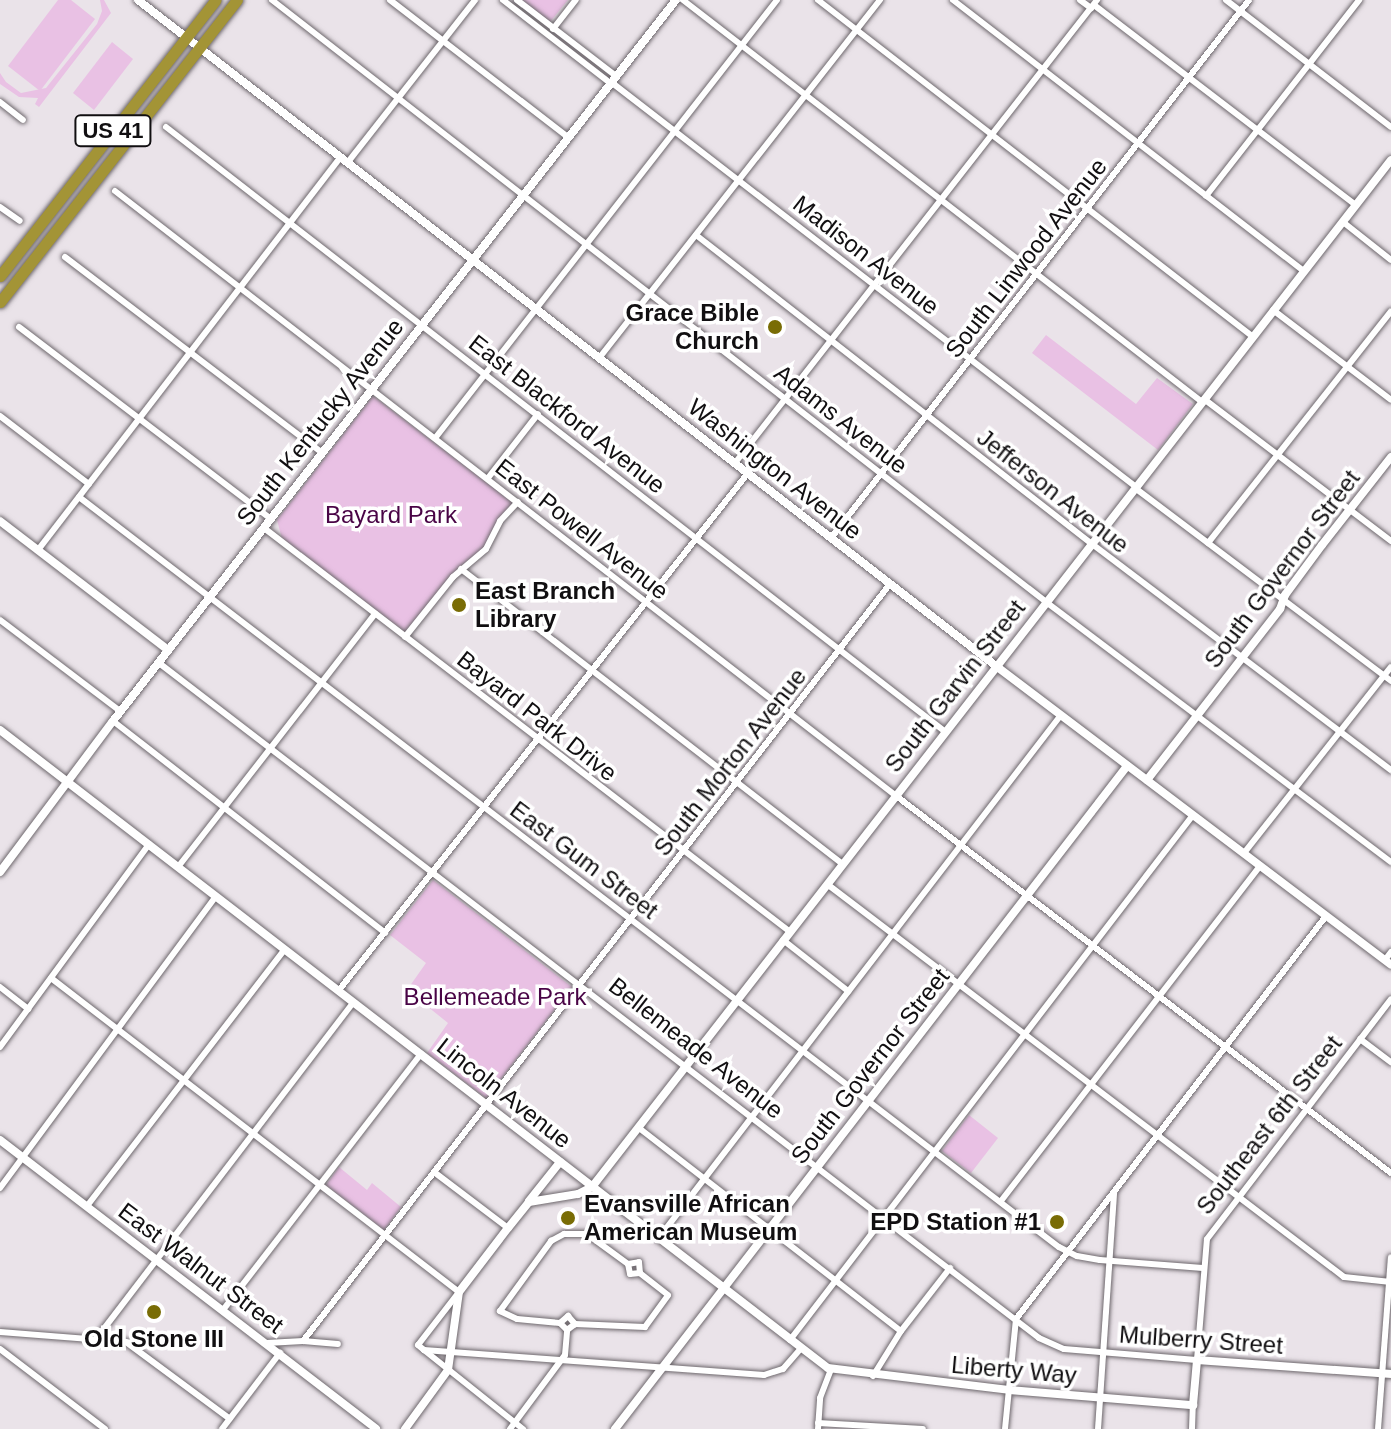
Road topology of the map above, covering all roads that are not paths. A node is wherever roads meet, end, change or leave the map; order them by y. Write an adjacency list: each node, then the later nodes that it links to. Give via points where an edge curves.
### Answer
1 (139, 0): 25 (street, Washington Avenue)
2 (216, 0): 25 (highway, US 41)
3 (237, 0): 28 (highway, US 41)
4 (272, 0): 34 (street, Adams Avenue)
5 (390, 0): 26 (street)
6 (475, 0): 26 (street)
7 (503, 0): 24 (street, Madison Avenue)
8 (517, 0): 22 (street, Madison Avenue)
9 (576, 0): 22 (street)
10 (676, 0): 32 (street, South Kentucky Avenue)
11 (683, 0): 27 (street)
12 (777, 0): 27 (street)
13 (818, 0): 23 (street)
14 (880, 0): 23 (street)
15 (953, 0): 30 (street)
16 (1080, 0): 20 (street)
17 (1226, 0): 21 (street)
18 (1249, 0): 21 (street, South Linwood Avenue)
19 (1359, 0): 29 (street)
20 (1095, 3): 30 (street); 31 (street)
21 (1240, 11): 29 (street); 31 (street, South Linwood Avenue)
22 (554, 28): 24 (street); 32 (street, Madison Avenue)
23 (856, 29): 33 (street); 41 (street)
24 (549, 35): 32 (street, Madison Avenue)
25 (187, 37): 28 (street, Washington Avenue); 57 (highway, US 41)
26 (443, 41): 34 (street); 42 (street)
27 (741, 45): 33 (street); 40 (street)
28 (200, 47): 44 (street, Washington Avenue); 58 (highway, US 41)
29 (1309, 64): 38 (street); 39 (street)
30 (1042, 69): 41 (street); 43 (street)
31 (1190, 77): 39 (street); 43 (street, South Linwood Avenue)
32 (613, 80): 40 (street, Madison Avenue); 42 (street, South Kentucky Avenue)
33 (805, 95): 46 (street); 50 (street)
34 (399, 97): 44 (street); 48 (street, Adams Avenue)
35 (0, 102): 36 (street)
36 (23, 120)
37 (166, 127): 56 (street, East Blackford Avenue)
38 (1391, 127)
39 (1258, 129): 49 (street); 51 (street)
40 (674, 130): 46 (street, Madison Avenue); 60 (street)
41 (991, 134): 50 (street); 53 (street)
42 (568, 137): 48 (street, South Kentucky Avenue)
43 (1138, 143): 49 (street); 53 (street, South Linwood Avenue)
44 (345, 159): 56 (street); 62 (street, Washington Avenue)
45 (1391, 161): 51 (street, South Garvin Street)
46 (738, 180): 59 (street); 67 (street, Madison Avenue)
47 (115, 191): 68 (street, East Powell Avenue)
48 (524, 193): 60 (street, Adams Avenue); 62 (street, South Kentucky Avenue)
49 (1206, 196): 64 (street)
50 (940, 200): 65 (street); 67 (street)
51 (1356, 205): 55 (street, South Garvin Street)
52 (0, 207): 54 (street)
53 (1087, 209): 65 (street, South Linwood Avenue); 76 (street)
54 (20, 221)
55 (1343, 222): 63 (street); 64 (street, South Garvin Street)
56 (291, 223): 68 (street); 74 (street, East Blackford Avenue)
57 (39, 225): 58 (highway, via 41,236); 66 (highway, US 41)
58 (52, 235): 70 (highway, US 41)
59 (696, 235): 69 (street); 77 (street, Jefferson Avenue)
60 (587, 243): 69 (street, Adams Avenue); 71 (street)
61 (65, 257): 78 (street)
62 (473, 258): 71 (street, Washington Avenue); 74 (street, South Kentucky Avenue)
63 (1391, 260)
64 (1304, 271): 72 (street, South Garvin Street)
65 (1037, 274): 80 (street, South Linwood Avenue); 85 (street)
66 (0, 276)
67 (874, 284): 77 (street); 80 (street, Madison Avenue)
68 (241, 287): 78 (street); 83 (street, East Powell Avenue)
69 (650, 293): 79 (street); 84 (street, Adams Avenue)
70 (0, 302)
71 (536, 307): 79 (street, Washington Avenue); 82 (street)
72 (1273, 310): 76 (street, South Garvin Street); 81 (street)
73 (1391, 311): 81 (street)
74 (422, 324): 82 (street, East Blackford Avenue); 83 (street, South Kentucky Avenue)
75 (19, 327): 90 (street)
76 (1252, 336): 85 (street, South Garvin Street)
77 (830, 340): 84 (street); 88 (street, Jefferson Avenue)
78 (190, 353): 90 (street); 92 (street)
79 (600, 357): 95 (street, Washington Avenue)
80 (971, 359): 88 (street, South Linwood Avenue); 100 (street, Madison Avenue)
81 (1347, 367): 86 (street); 93 (street)
82 (485, 373): 87 (street, East Blackford Avenue); 91 (street)
83 (372, 388): 91 (street, East Powell Avenue); 92 (street, South Kentucky Avenue)
84 (785, 399): 95 (street); 97 (street, Adams Avenue)
85 (1203, 400): 93 (street); 100 (street, South Garvin Street)
86 (1391, 400)
87 (538, 414): 98 (street); 107 (street, East Blackford Avenue)
88 (927, 415): 97 (street, South Linwood Avenue); 111 (street, Jefferson Avenue)
89 (0, 416): 99 (street)
90 (140, 419): 99 (street); 104 (street)
91 (436, 437): 98 (street, East Powell Avenue)
92 (322, 453): 104 (street, South Kentucky Avenue)
93 (1278, 455): 103 (street); 110 (street)
94 (1391, 457): 103 (street, South Governor Street)
95 (735, 463): 96 (street, Washington Avenue)
96 (748, 473): 107 (street); 108 (street, Washington Avenue)
97 (881, 474): 108 (street, South Linwood Avenue); 118 (street, Adams Avenue)
98 (488, 478): 102 (street, East Powell Avenue)
99 (89, 484): 101 (street)
100 (1136, 488): 110 (street, Madison Avenue); 111 (street, South Garvin Street)
101 (79, 497): 112 (street); 115 (street, East Gum Street)
102 (518, 502): 113 (street, via 486,549); 117 (street, East Powell Avenue)
103 (1350, 509): 109 (street); 116 (street, South Governor Street)
104 (271, 519): 106 (street, South Kentucky Avenue)
105 (0, 521): 112 (street)
106 (264, 528): 115 (street, South Kentucky Avenue); 119 (street, Bayard Park Drive)
107 (697, 538): 117 (street); 122 (street, East Blackford Avenue)
108 (831, 538): 114 (street, Washington Avenue)
109 (1391, 541)
110 (1208, 543): 116 (street, Madison Avenue)
111 (1092, 544): 118 (street, South Garvin Street); 124 (street, Jefferson Avenue)
112 (38, 550): 123 (street)
113 (461, 569): 121 (street); 128 (street)
114 (890, 584): 122 (street, South Morton Avenue); 126 (street, Washington Avenue)
115 (210, 597): 123 (street, South Kentucky Avenue); 131 (street, East Gum Street)
116 (1283, 600): 124 (street, South Governor Street); 129 (street, Madison Avenue)
117 (647, 602): 128 (street); 133 (street, East Powell Avenue)
118 (1046, 602): 126 (street, South Garvin Street); 135 (street, Adams Avenue)
119 (375, 614): 121 (street, Bayard Park Drive); 131 (street)
120 (0, 620): 132 (street)
121 (405, 637): 140 (street, Bayard Park Drive)
122 (840, 649): 133 (street, South Morton Avenue); 138 (street, East Blackford Avenue)
123 (168, 650): 125 (street, South Kentucky Avenue)
124 (1242, 658): 135 (street, South Governor Street); 139 (street, Jefferson Avenue)
125 (159, 663): 132 (street, South Kentucky Avenue); 141 (street, Bellemeade Avenue)
126 (996, 666): 134 (street, Washington Avenue); 138 (street, South Garvin Street)
127 (1391, 667): 129 (street)
128 (592, 671): 140 (street); 146 (street)
129 (1384, 676): 130 (street, Madison Avenue); 139 (street)
130 (1391, 681)
131 (322, 682): 141 (street); 149 (street, East Gum Street)
132 (121, 712): 136 (street, South Kentucky Avenue)
133 (790, 714): 146 (street, South Morton Avenue); 148 (street, East Powell Avenue)
134 (1061, 715): 142 (street, Washington Avenue); 153 (street)
135 (1196, 716): 144 (street, South Governor Street); 147 (street, Adams Avenue)
136 (113, 721): 145 (street, South Kentucky Avenue); 150 (street)
137 (0, 730): 145 (street, Lincoln Avenue)
138 (944, 731): 148 (street, South Garvin Street)
139 (1340, 732): 143 (street, Jefferson Avenue); 147 (street)
140 (538, 739): 149 (street); 154 (street, Bayard Park Drive)
141 (270, 749): 150 (street); 161 (street, Bellemeade Avenue)
142 (1127, 766): 144 (street, Washington Avenue); 163 (street, South Governor Street)
143 (1391, 770)
144 (1147, 780): 151 (street, Washington Avenue)
145 (67, 781): 152 (street, Lincoln Avenue); 160 (street, South Kentucky Avenue)
146 (737, 783): 154 (street, South Morton Avenue); 157 (street)
147 (1295, 789): 155 (street); 156 (street, Adams Avenue)
148 (895, 795): 153 (street, East Powell Avenue); 157 (street, South Garvin Street)
149 (484, 807): 161 (street); 166 (street, East Gum Street)
150 (224, 808): 159 (street); 168 (street)
151 (1193, 815): 155 (street, Washington Avenue); 171 (street)
152 (149, 844): 159 (street, Lincoln Avenue); 174 (street)
153 (961, 846): 163 (street, East Powell Avenue); 169 (street)
154 (684, 851): 166 (street, South Morton Avenue); 167 (street, Bayard Park Drive)
155 (1244, 853): 158 (street, Washington Avenue)
156 (1391, 862)
157 (842, 864): 162 (street, South Garvin Street)
158 (1260, 866): 165 (street, Washington Avenue); 180 (street)
159 (178, 867): 164 (street, Lincoln Avenue)
160 (0, 872)
161 (433, 872): 168 (street); 176 (street, Bellemeade Avenue)
162 (827, 884): 167 (street, South Garvin Street); 169 (street)
163 (1027, 895): 171 (street, East Powell Avenue); 175 (street, South Governor Street)
164 (216, 896): 172 (street, Lincoln Avenue); 185 (street)
165 (1326, 916): 173 (street, Washington Avenue); 189 (street)
166 (632, 918): 176 (street, South Morton Avenue); 181 (street, East Gum Street)
167 (789, 931): 170 (street, South Garvin Street)
168 (385, 933): 178 (street)
169 (893, 933): 175 (street); 179 (street)
170 (783, 940): 179 (street); 181 (street, South Garvin Street)
171 (1093, 946): 180 (street, East Powell Avenue); 186 (street)
172 (285, 949): 178 (street, Lincoln Avenue); 194 (street)
173 (1389, 959)
174 (51, 978): 184 (street); 185 (street)
175 (959, 983): 186 (street); 196 (street, South Governor Street)
176 (581, 985): 193 (street, Bellemeade Avenue); 197 (street, South Morton Avenue)
177 (0, 987): 184 (street)
178 (339, 990): 183 (street, Lincoln Avenue)
179 (848, 991): 190 (street)
180 (1159, 996): 189 (street, East Powell Avenue); 195 (street)
181 (737, 999): 190 (street, East Gum Street); 193 (street, South Garvin Street)
182 (1391, 999): 187 (street, Southeast 6th Street)
183 (354, 1002): 191 (street, Lincoln Avenue); 201 (street)
184 (28, 1009): 188 (street)
185 (118, 1029): 194 (street); 205 (street)
186 (1025, 1034): 195 (street); 204 (street)
187 (1360, 1039): 192 (street); 198 (street, Southeast 6th Street)
188 (0, 1047)
189 (1225, 1047): 198 (street, East Powell Avenue); 202 (street)
190 (803, 1049): 196 (street, East Gum Street); 199 (street)
191 (421, 1054): 197 (street, Lincoln Avenue); 211 (street)
192 (1391, 1062)
193 (686, 1065): 199 (street, Bellemeade Avenue); 200 (street, South Garvin Street)
194 (184, 1080): 201 (street); 218 (street)
195 (1091, 1084): 202 (street); 216 (street)
196 (869, 1100): 204 (street, East Gum Street); 207 (street, South Governor Street)
197 (487, 1105): 206 (street, Lincoln Avenue); 208 (street, South Morton Avenue)
198 (1307, 1109): 209 (street, East Powell Avenue); 215 (street, Southeast 6th Street)
199 (752, 1116): 207 (street, Bellemeade Avenue); 210 (street)
200 (639, 1128): 210 (street); 212 (street, South Garvin Street)
201 (252, 1133): 211 (street); 226 (street)
202 (1158, 1134): 214 (street); 215 (street)
203 (0, 1140): 205 (street, East Walnut Street)
204 (935, 1151): 216 (street, East Gum Street); 219 (street)
205 (23, 1157): 213 (street); 218 (street, East Walnut Street)
206 (560, 1162): 212 (street, Lincoln Avenue); 217 (street)
207 (818, 1167): 219 (street, Bellemeade Avenue); 221 (street, South Governor Street)
208 (434, 1172): 220 (street); 222 (street, South Morton Avenue)
209 (1391, 1173)
210 (704, 1178): 221 (street); 223 (street)
211 (320, 1185): 222 (street); 234 (street)
212 (592, 1187): 217 (street); 223 (street, Lincoln Avenue)
213 (0, 1188)
214 (1114, 1191): 224 (street); 227 (street)
215 (1239, 1196): 229 (street, Southeast 6th Street, via 1207,1239); 231 (street, via 1347,1279)
216 (1001, 1201): 224 (street, East Gum Street)
217 (529, 1202): 220 (street)
218 (87, 1206): 226 (street, East Walnut Street)
219 (883, 1217): 228 (street, Bellemeade Avenue); 230 (street)
220 (508, 1228): 233 (street)
221 (770, 1229): 230 (street); 232 (street, South Governor Street)
222 (385, 1235): 233 (street); 243 (street, South Morton Avenue)
223 (658, 1239): 232 (street, Lincoln Avenue)
224 (1067, 1252): 227 (street); 235 (street)
225 (1391, 1257): 231 (street)
226 (155, 1258): 234 (street, East Walnut Street); 241 (street)
227 (1110, 1261): 229 (street); 251 (street)
228 (950, 1268): 235 (street, Bellemeade Avenue); 239 (street)
229 (1203, 1268): 253 (street, Southeast 6th Street)
230 (836, 1280): 239 (street); 242 (street)
231 (1390, 1282): 257 (street)
232 (723, 1289): 242 (street, Lincoln Avenue); 254 (street, South Governor Street)
233 (459, 1292): 248 (street, via 418,1345); 249 (street)
234 (223, 1310): 244 (street, East Walnut Street)
235 (1016, 1319): 251 (street, Mulberry Street, via 1051,1344); 259 (street)
236 (560, 1323): 237 (street, via 568,1316); 237 (street, via 517,1319 500,1311 551,1241 571,1232 587,1234 628,1264 639,1262 640,1273 668,1295 645,1327); 238 (street)
237 (575, 1324): 238 (street)
238 (567, 1330): 252 (street)
239 (901, 1331): 258 (street)
240 (0, 1332): 241 (street)
241 (96, 1339): 262 (street, via 126,1342)
242 (790, 1340): 246 (street, Lincoln Avenue)
243 (303, 1341): 244 (street); 245 (street)
244 (267, 1343): 250 (street, East Walnut Street)
245 (338, 1344)
246 (801, 1348): 254 (street, via 783,1369 764,1375); 256 (street, Lincoln Avenue)
247 (0, 1349): 265 (street)
248 (424, 1350): 249 (street); 255 (street)
249 (452, 1352): 252 (street); 255 (street)
250 (280, 1353): 262 (street); 267 (street, East Walnut Street)
251 (1104, 1353): 253 (street, Mulberry Street); 260 (street)
252 (562, 1360): 254 (street); 263 (street)
253 (1197, 1360): 257 (street, Mulberry Street); 261 (street, Southeast 6th Street)
254 (663, 1367): 270 (street, South Governor Street)
255 (448, 1370): 263 (street); 268 (street)
256 (831, 1370): 258 (street, Liberty Way); 264 (street, via 820,1398)
257 (1387, 1373): 276 (street)
258 (873, 1376): 259 (street, Liberty Way)
259 (1007, 1389): 260 (street, Liberty Way); 273 (street)
260 (1100, 1397): 261 (street, Liberty Way); 274 (street)
261 (1193, 1405): 275 (street, Southeast 6th Street)
262 (230, 1419): 266 (street)
263 (512, 1426): 269 (street)
264 (818, 1426): 271 (street)
265 (105, 1429)
266 (222, 1429)
267 (376, 1429)
268 (405, 1429)
269 (523, 1429)
270 (615, 1429)
271 (911, 1429): 272 (street)
272 (923, 1429)
273 (1005, 1429)
274 (1098, 1429)
275 (1192, 1429)
276 (1378, 1429)

